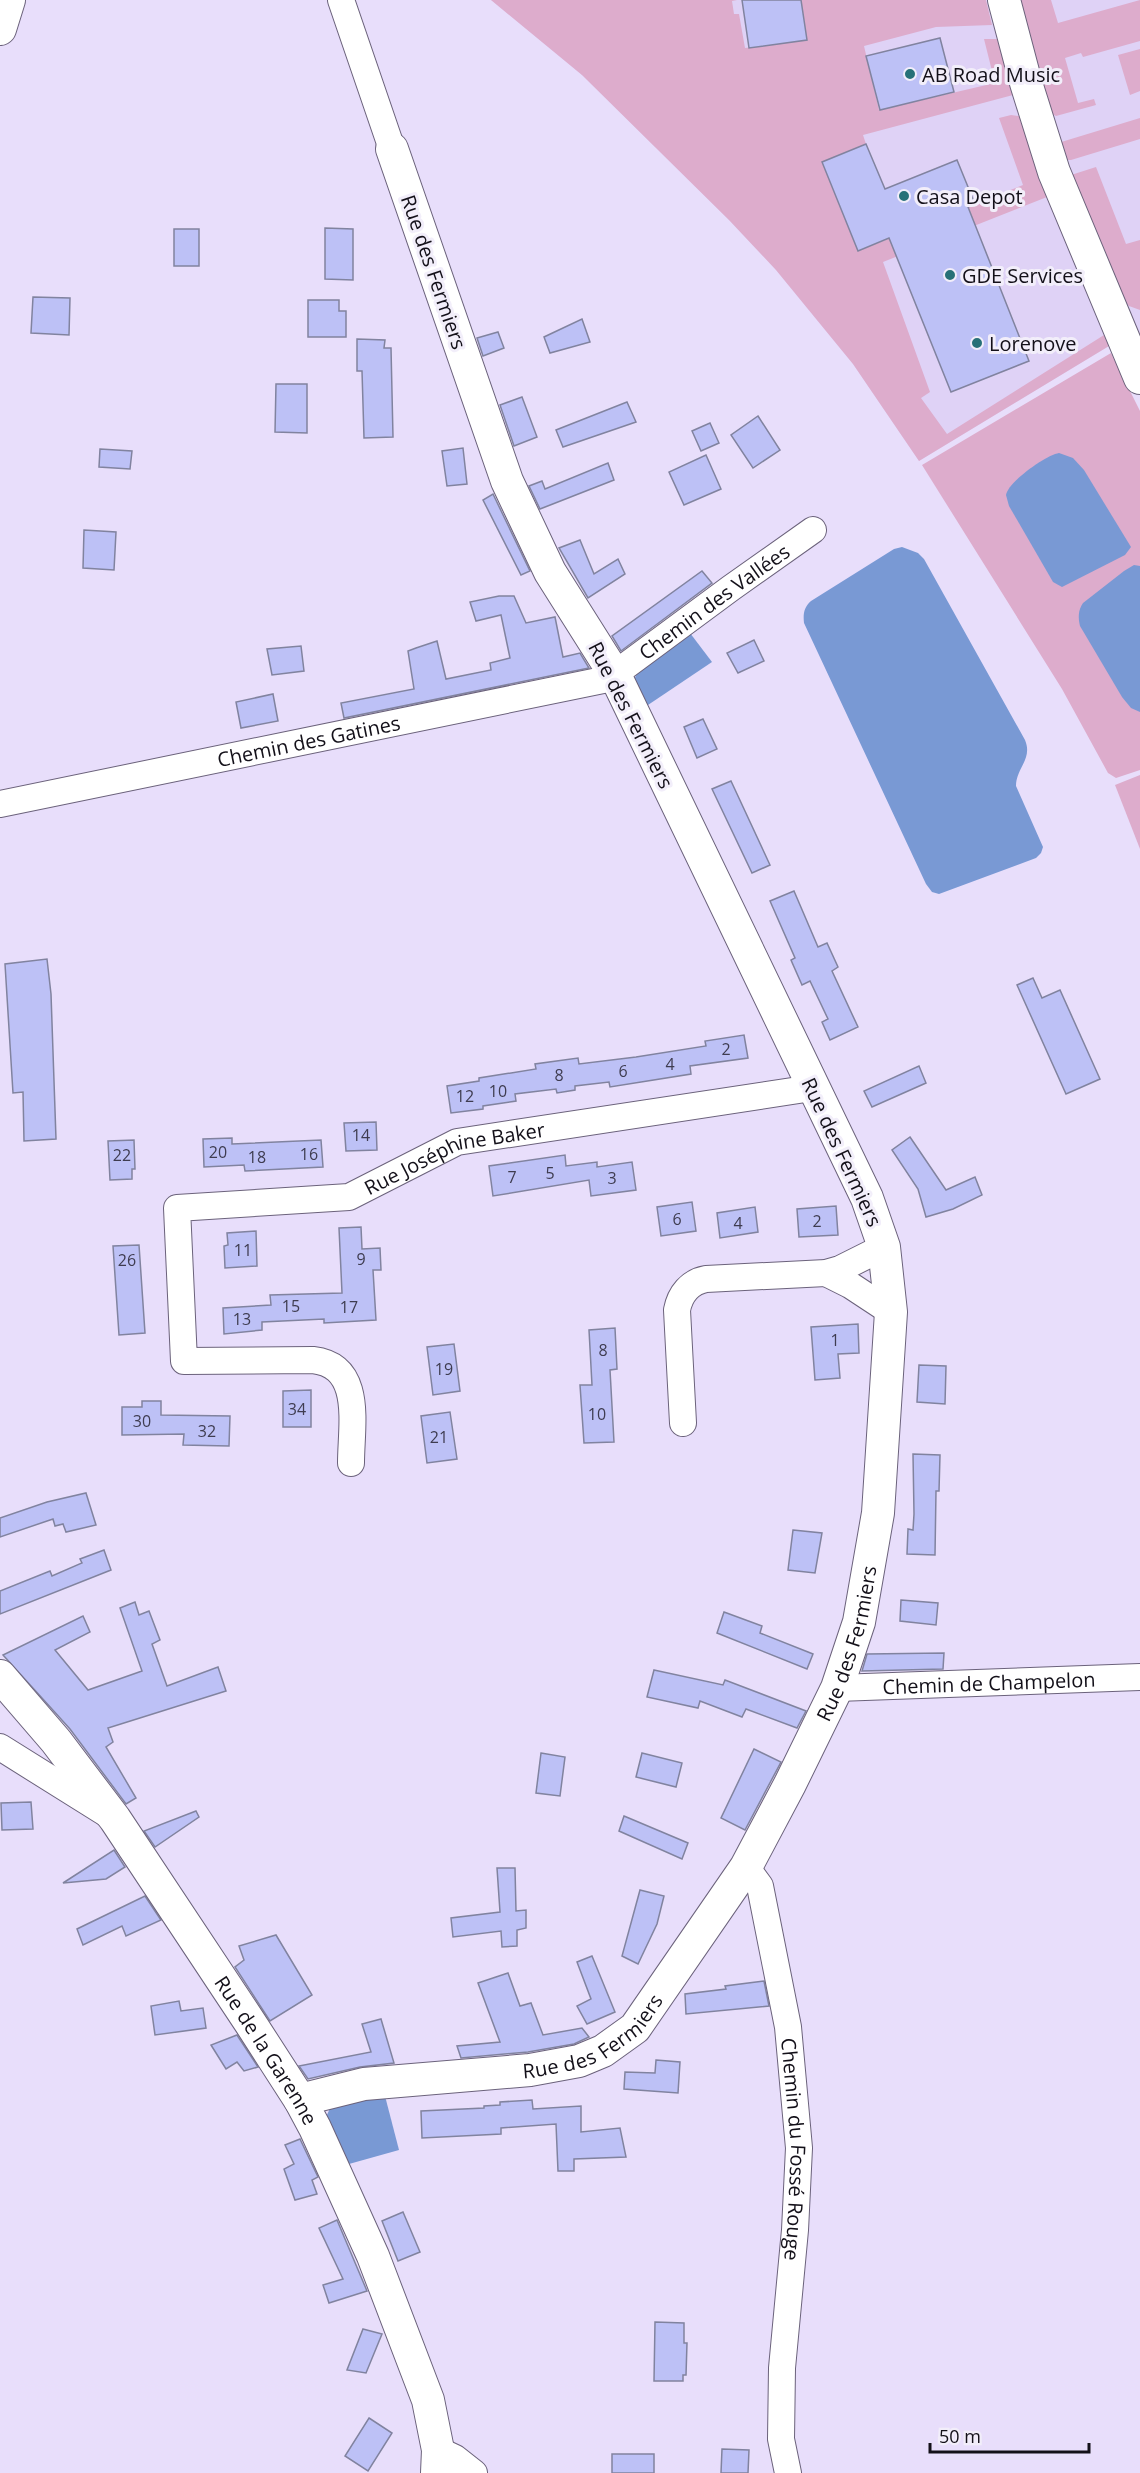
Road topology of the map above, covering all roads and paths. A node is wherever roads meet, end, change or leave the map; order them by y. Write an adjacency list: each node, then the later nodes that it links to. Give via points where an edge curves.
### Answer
1 (9, 0): 4 (street)
2 (341, 0): 5 (street, Rue des Fermiers)
3 (1004, 0): 6 (street, via 1054,172)
4 (0, 29)
5 (392, 149): 9 (street, Rue des Fermiers, via 507,481 550,572)
6 (1131, 337): 7 (street)
7 (1140, 378)
8 (813, 530): 9 (street, Chemin des Vallées)
9 (615, 675): 10 (street, Chemin des Gatines); 11 (street, Rue des Fermiers)
10 (0, 804)
11 (812, 1088): 12 (street, Rue des Fermiers, via 867,1198); 16 (street, Rue Joséphine Baker, via 457,1142 350,1197 177,1208 184,1361 313,1360 331,1365 350,1387)
12 (884, 1247): 13 (street); 14 (street, Rue des Fermiers)
13 (826, 1273): 14 (street); 15 (street, via 706,1279 689,1286 677,1310)
14 (891, 1312): 19 (street, Rue des Fermiers, via 878,1513 859,1622)
15 (682, 1423)
16 (351, 1462)
17 (0, 1676): 21 (street, Rue de la Garenne, via 56,1741)
18 (1140, 1677): 19 (street, Chemin de Champelon)
19 (837, 1688): 22 (street, Rue des Fermiers)
20 (0, 1747): 21 (street)
21 (115, 1820): 23 (street, Rue de la Garenne)
22 (746, 1867): 23 (street, Rue des Fermiers, via 635,2028 603,2051 579,2061 530,2070 364,2084); 26 (street, Chemin du Fossé Rouge, via 760,1886 785,2015 800,2148 782,2368 781,2439)
23 (300, 2100): 24 (street, Rue de la Garenne, via 373,2256 428,2400)
24 (438, 2462): 25 (street, via 455,2458)
25 (474, 2473)
26 (788, 2473)

